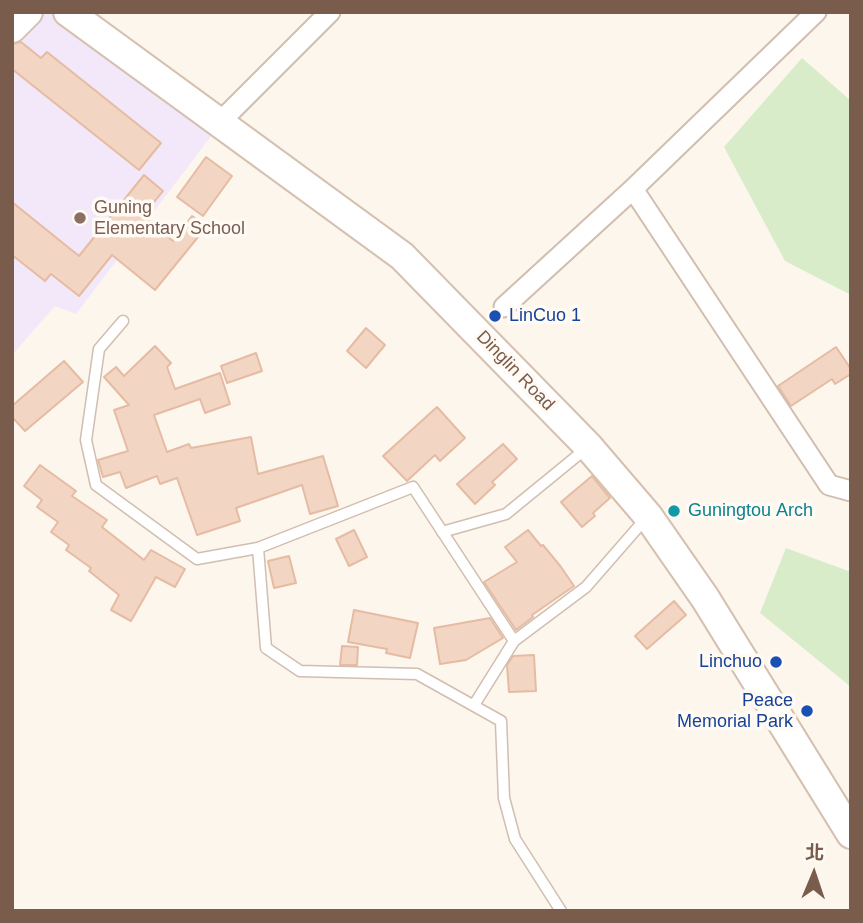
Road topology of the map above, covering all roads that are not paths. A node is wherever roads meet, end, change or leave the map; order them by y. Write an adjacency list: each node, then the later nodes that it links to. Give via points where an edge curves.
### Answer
1 (28, 12): 5 (main road)
2 (68, 12): 6 (main road, Dinglin Road)
3 (330, 12): 6 (street)
4 (816, 12): 7 (street)
5 (12, 28)
6 (220, 122): 10 (main road, Dinglin Road, via 402,256)
7 (633, 189): 8 (street); 11 (street, via 829,485)
8 (504, 307)
9 (123, 321): 14 (lane, via 99,349 86,440 96,485 197,559)
10 (588, 446): 12 (main road, Dinglin Road); 13 (lane, via 506,514)
11 (851, 491)
12 (648, 516): 15 (lane, via 586,587); 17 (main road, Dinglin Road, via 705,598)
13 (442, 532): 14 (lane, via 413,487); 15 (lane)
14 (258, 548): 16 (lane, via 266,649 300,671 416,674)
15 (514, 641): 16 (lane)
16 (474, 705): 18 (lane, via 501,721 504,798 515,839)
17 (851, 834)
18 (561, 911)

